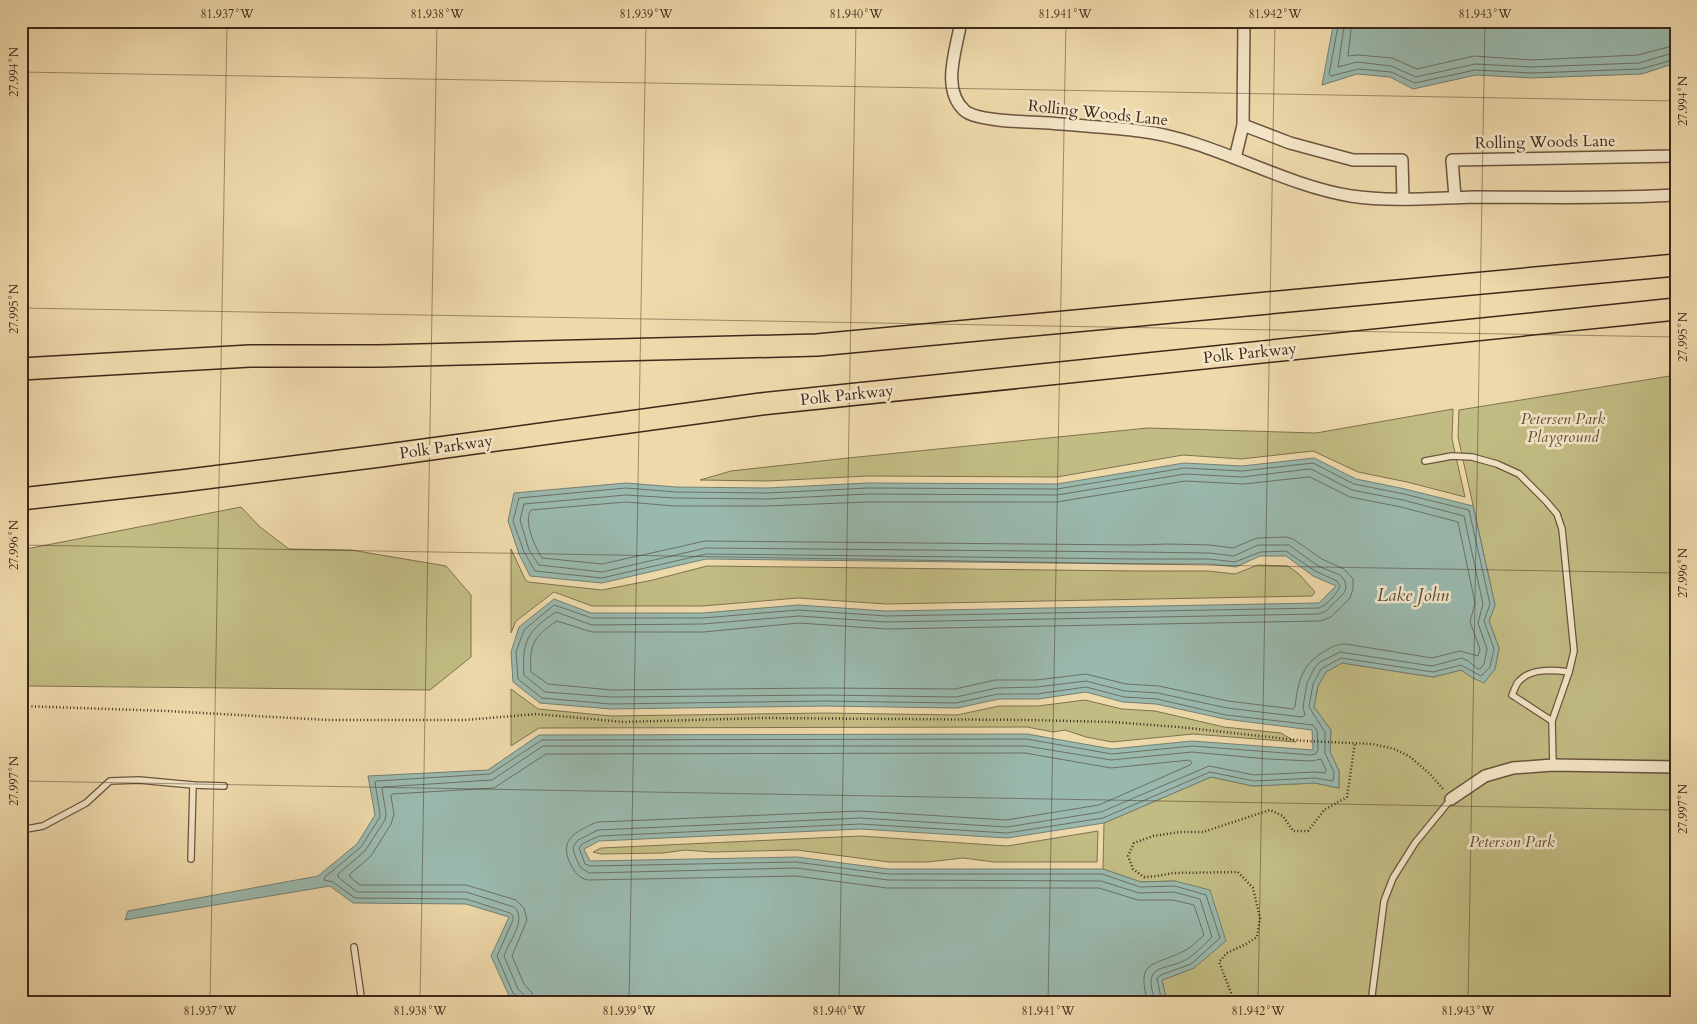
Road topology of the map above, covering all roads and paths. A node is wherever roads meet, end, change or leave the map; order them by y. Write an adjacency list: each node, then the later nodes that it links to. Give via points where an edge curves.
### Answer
1 (962, 21): 5 (street, Rolling Woods Lane, via 952,64 953,89 958,104 968,113 1010,121 1141,131 1180,138)
2 (1244, 21): 3 (street)
3 (1243, 125): 5 (street); 8 (street, via 1290,143 1353,160 1402,160)
4 (1676, 156): 7 (street, Rolling Woods Lane, via 1452,160)
5 (1235, 158): 8 (street, Rolling Woods Lane, via 1327,191)
6 (1676, 195): 7 (street, Rolling Woods Lane)
7 (1455, 198): 8 (street, Rolling Woods Lane)
8 (1403, 199)
9 (1676, 265): 11 (highway, via 817,345 250,356)
10 (1676, 309): 13 (highway, Polk Parkway, via 761,404 370,457)
11 (21, 369)
12 (1425, 461): 14 (lane, via 1452,456 1498,464 1519,474 1556,514 1562,529 1574,651)
13 (21, 499)
14 (1569, 672): 16 (lane); 16 (lane, via 1550,670 1532,673 1518,681 1512,695)
15 (21, 706): 17 (path, via 328,720 465,720 537,714 624,722 762,718 1085,721)
16 (1552, 721): 18 (lane)
17 (1355, 743): 22 (path, via 1394,749 1409,756); 29 (path, via 1347,797 1324,810 1308,831 1293,831 1283,816 1270,810 1203,832 1180,832 1134,842 1128,856 1133,869 1144,877 1238,872 1253,888 1260,918 1257,937 1227,952 1220,962)
18 (1553, 765): 19 (street); 22 (street, via 1513,768 1485,776)
19 (1676, 767)
20 (193, 785): 21 (lane); 23 (lane, via 139,780 110,782 86,804 43,826); 24 (lane)
21 (224, 786)
22 (1451, 799): 30 (lane, via 1415,843 1393,878 1384,900)
23 (21, 830)
24 (192, 859)
25 (354, 946): 28 (lane)
26 (174, 1003): 27 (lane, via 214,999)
27 (227, 1003)
28 (362, 1003)
29 (1235, 1003)
30 (1371, 1003)

